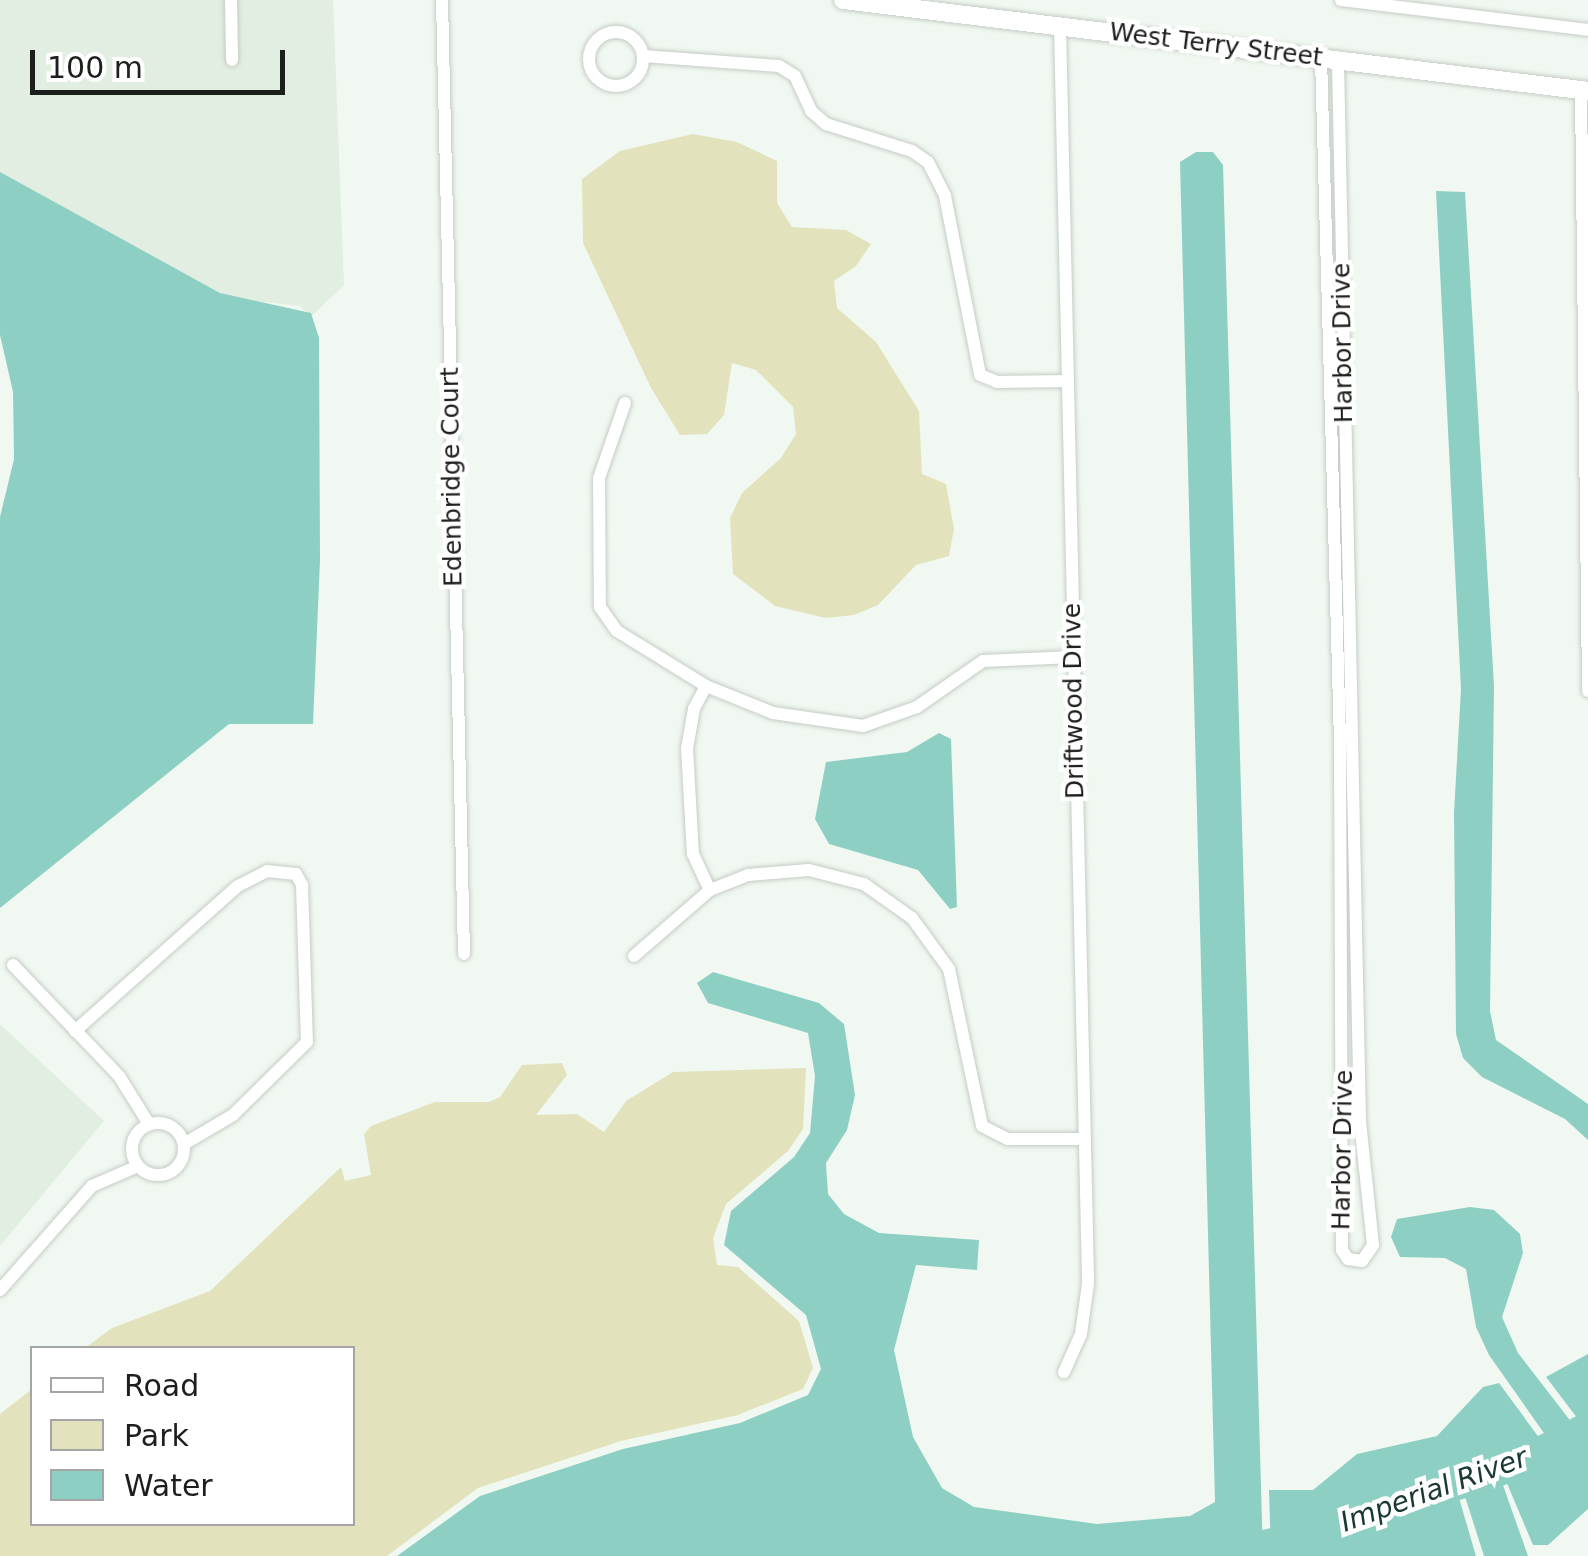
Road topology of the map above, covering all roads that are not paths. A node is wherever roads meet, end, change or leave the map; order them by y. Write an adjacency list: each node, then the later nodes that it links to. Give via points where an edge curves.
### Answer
1 (231, 0): 9 (street)
2 (442, 0): 17 (street, Edenbridge Court)
3 (843, 0): 5 (street, West Terry Street)
4 (1341, 0): 6 (street)
5 (1060, 26): 8 (street, West Terry Street); 11 (street, Driftwood Drive)
6 (1588, 30)
7 (643, 56): 7 (street, via 628,34 609,32 594,43 588,59 595,76 612,86 633,80); 11 (street, via 779,66 796,76 811,111 826,124 928,162 945,196 980,375 996,382)
8 (1330, 58): 8 (street, Harbor Drive, via 1342,1250 1362,1261 1373,1245 1360,1122); 10 (street, West Terry Street)
9 (232, 60)
10 (1584, 91): 15 (street)
11 (1066, 381): 13 (street, Driftwood Drive)
12 (625, 403): 14 (street, via 599,478 600,607 617,631)
13 (1072, 656): 14 (street, via 983,661 917,707 864,726 773,713); 22 (street, Driftwood Drive)
14 (706, 686): 16 (street, via 694,709 688,748 693,854)
15 (1588, 690)
16 (710, 890): 18 (street); 22 (street, via 788,869 828,872 881,893 926,933 948,969 982,1126 1008,1139)
17 (464, 954)
18 (634, 956)
19 (13, 965): 20 (street)
20 (75, 1031): 21 (street, via 119,1076); 23 (street, via 238,886 267,871 296,874 302,885 306,1042 234,1114)
21 (148, 1124): 23 (street, via 172,1126); 24 (street, via 132,1142)
22 (1085, 1139): 26 (street, Driftwood Drive, via 1086,1314)
23 (184, 1144): 24 (street, via 170,1172 154,1175)
24 (138, 1166): 25 (street, via 92,1186)
25 (0, 1290)
26 (1064, 1372)

